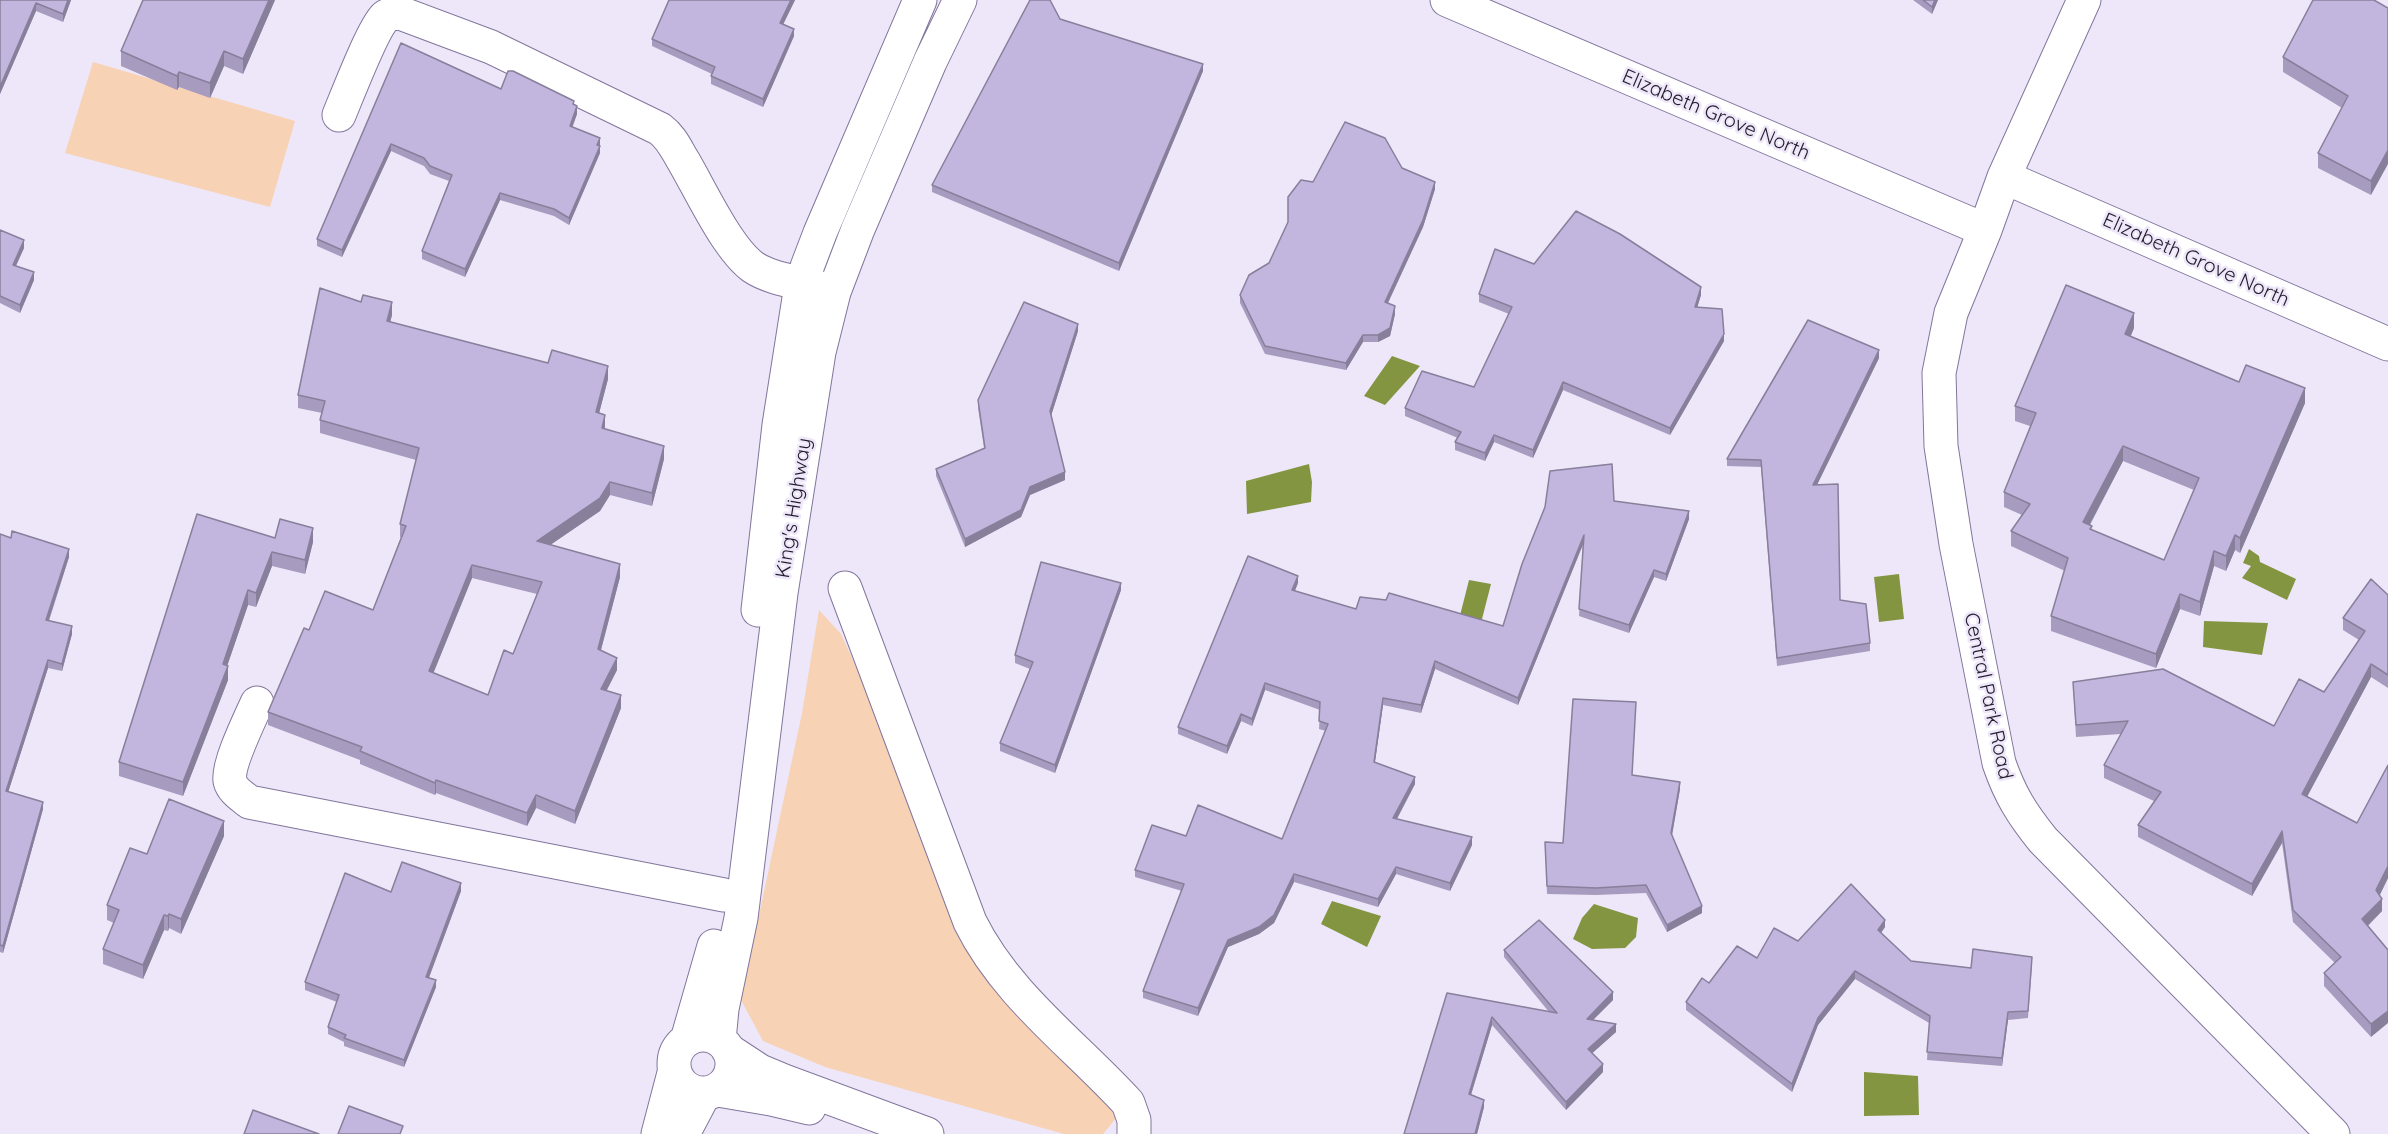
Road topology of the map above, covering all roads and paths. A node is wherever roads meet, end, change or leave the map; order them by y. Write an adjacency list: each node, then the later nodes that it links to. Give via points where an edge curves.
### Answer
1 (920, 0): 8 (street, King's Highway, via 820,233)
2 (960, 0): 9 (street, King's Highway)
3 (1447, 0): 7 (street, Elizabeth Grove North)
4 (2084, 0): 6 (street, Central Park Road)
5 (339, 115): 8 (street, via 385,17 403,14 491,48 660,129 673,141 740,254 765,273)
6 (2004, 177): 7 (street, Central Park Road); 10 (street, Elizabeth Grove North)
7 (1985, 230): 22 (street, Central Park Road, via 1951,313 1939,373 1941,446 1976,648 2007,788 2043,840)
8 (803, 282): 9 (street); 13 (street, King's Highway, via 779,424)
9 (834, 292): 15 (street, King's Highway, via 819,352 781,593 743,907 722,1009)
10 (2388, 344)
11 (845, 588): 21 (street, via 983,948 1011,986 1128,1103)
12 (257, 703): 13 (street, via 230,770 230,783 249,802)
13 (724, 895): 14 (street, King's Highway, via 709,967)
14 (687, 1040): 15 (street, via 709,1035); 16 (street, via 678,1049)
15 (724, 1045): 17 (street, via 732,1064 728,1079); 18 (street, via 760,1071)
16 (674, 1072): 17 (street, via 680,1084 691,1091); 19 (street)
17 (711, 1092): 18 (street, via 771,1099); 20 (street)
18 (920, 1132)
19 (658, 1134)
20 (683, 1134)
21 (1134, 1134)
22 (2333, 1134)

